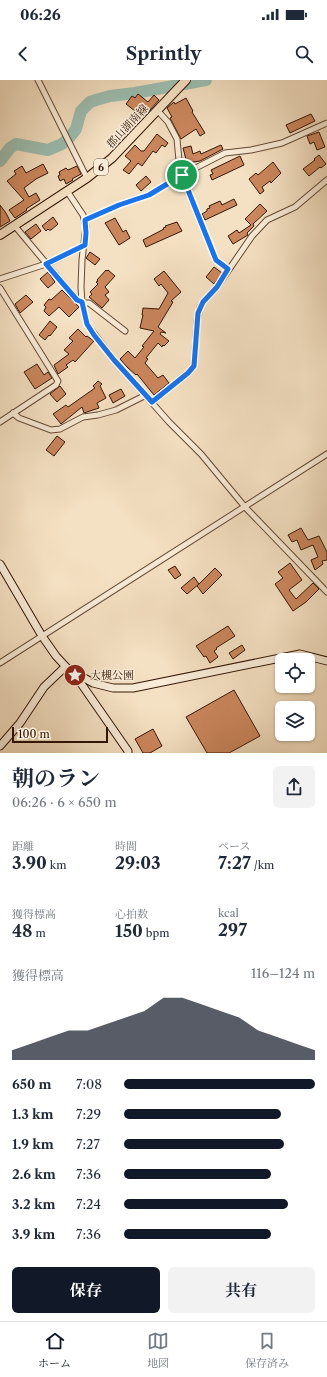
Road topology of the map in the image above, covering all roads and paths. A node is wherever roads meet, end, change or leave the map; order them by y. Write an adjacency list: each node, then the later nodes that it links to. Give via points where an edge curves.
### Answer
1 (38, 80): 6 (street)
2 (186, 80): 3 (main road, 郡山湖南線 / 6)
3 (157, 110): 5 (street, via 168,122 177,139); 6 (main road, 郡山湖南線 / 6, via 112,158)
4 (327, 123): 5 (street, via 282,143 225,153)
5 (182, 175): 9 (street, via 149,195); 14 (street, via 216,260)
6 (87, 178): 8 (main road, 郡山湖南線 / 6)
7 (327, 180): 14 (street, via 295,206 263,224)
8 (67, 191): 9 (street); 10 (main road, 郡山湖南線 / 6)
9 (85, 220): 12 (street)
10 (14, 225): 11 (main road, 郡山湖南線 / 6); 13 (street)
11 (0, 235)
12 (85, 245): 13 (street); 17 (street, via 82,260)
13 (46, 264): 15 (street); 17 (street, via 77,300)
14 (228, 269): 20 (street, via 217,287 203,302 198,313 194,366)
15 (0, 279)
16 (0, 288): 21 (street, via 58,380 56,385)
17 (82, 302): 18 (street, via 89,303); 19 (street, via 87,324 114,360)
18 (126, 331)
19 (146, 395): 20 (street); 21 (street, via 116,410 83,417 60,429 51,430 19,418)
20 (152, 402): 24 (street, via 201,454)
21 (13, 413): 22 (street)
22 (0, 422)
23 (327, 454): 24 (street)
24 (245, 507): 26 (street); 27 (street)
25 (0, 564): 27 (street)
26 (327, 592)
27 (42, 636): 29 (street); 30 (street)
28 (326, 658): 30 (street, via 300,654 133,688 113,688 93,683)
29 (0, 663)
30 (65, 667): 31 (street, via 44,686 20,723); 32 (street, via 80,682)
31 (0, 746)
32 (128, 753)

